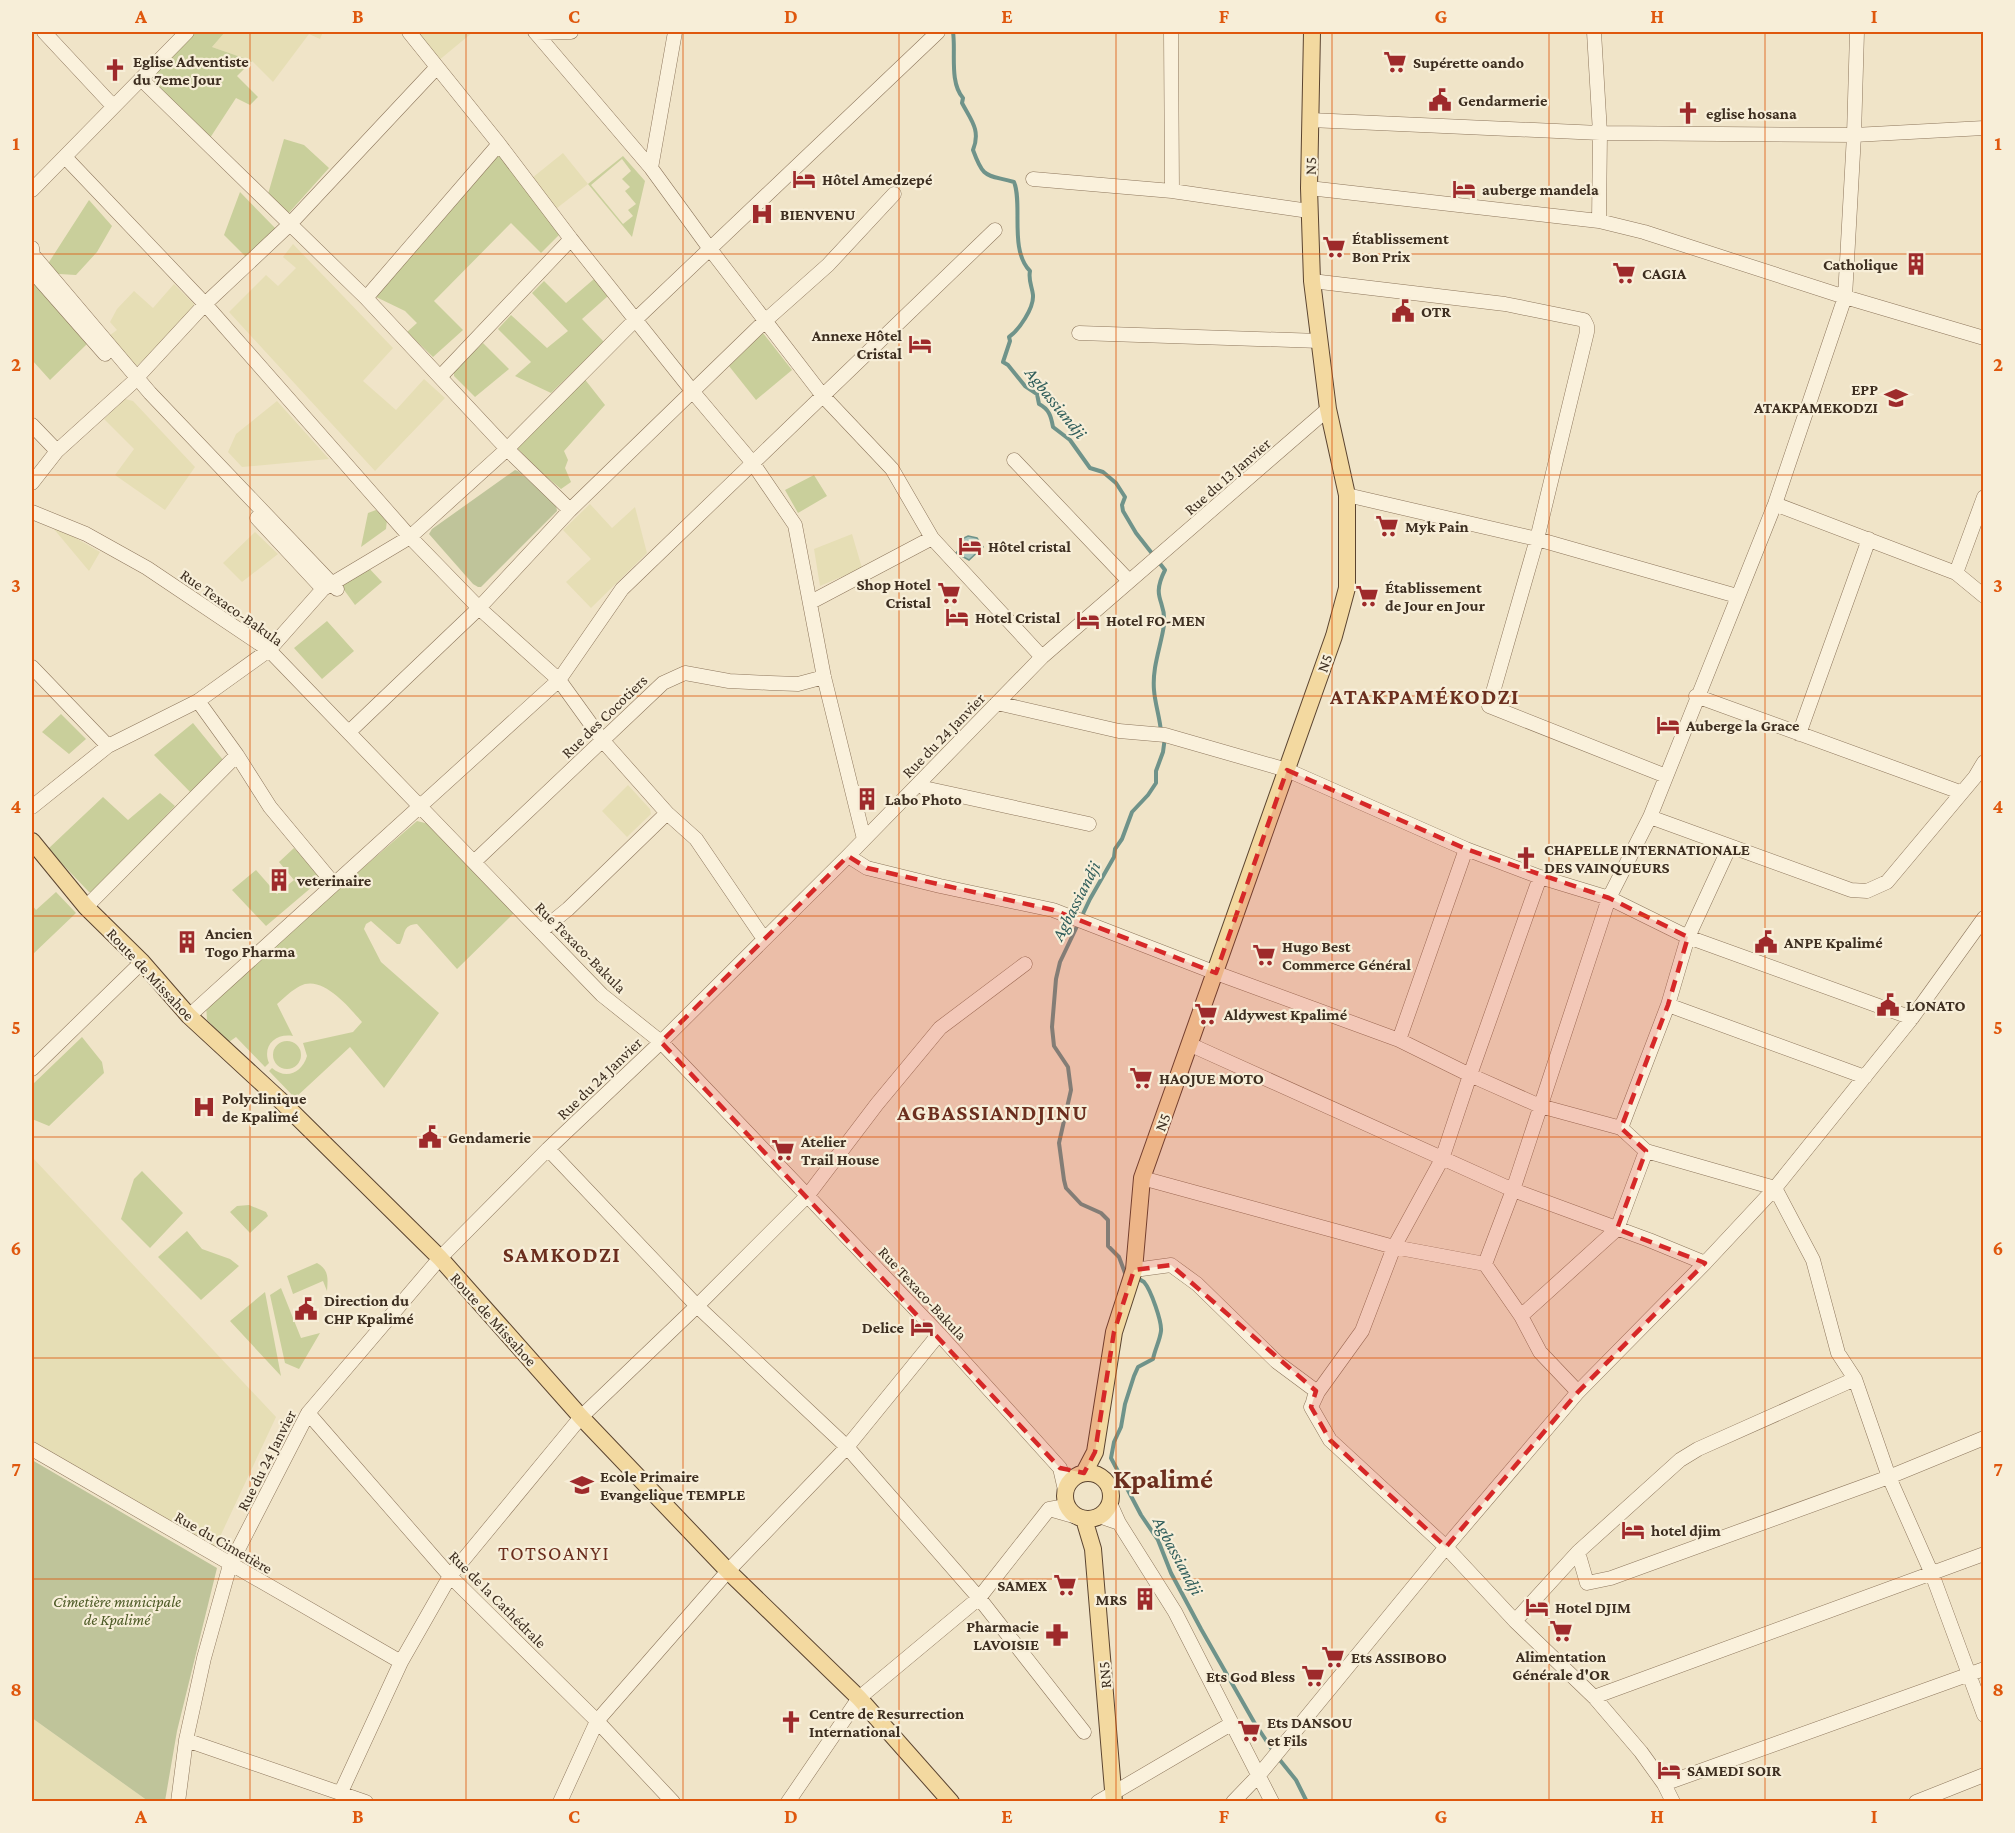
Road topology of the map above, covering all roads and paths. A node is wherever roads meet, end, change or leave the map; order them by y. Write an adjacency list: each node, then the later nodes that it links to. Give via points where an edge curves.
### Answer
1 (44, 32): 14 (street)
2 (187, 32): 13 (street)
3 (409, 32): 12 (street)
4 (536, 32): 5 (street); 21 (street)
5 (571, 32)
6 (675, 32): 21 (street)
7 (938, 32): 33 (street)
8 (1171, 32): 25 (street)
9 (1312, 32): 15 (main road, N5 / N5)
10 (1594, 32): 17 (street)
11 (1857, 32): 18 (street)
12 (437, 67): 19 (street); 29 (street)
13 (141, 79): 14 (street); 29 (street)
14 (113, 106): 20 (street)
15 (1310, 120): 17 (street); 23 (main road, N5 / N5)
16 (1983, 128): 18 (street)
17 (1600, 133): 18 (street); 28 (street)
18 (1854, 135): 36 (street)
19 (499, 144): 31 (street); 37 (street)
20 (65, 157): 24 (street); 38 (street)
21 (651, 168): 33 (street)
22 (1033, 178): 25 (street)
23 (1309, 188): 27 (main road, N5 / N5); 28 (street)
24 (32, 190)
25 (1172, 191): 27 (street)
26 (894, 194): 40 (street, via 828,265)
27 (1309, 211): 35 (main road, N5 / N5)
28 (1599, 221): 36 (street)
29 (289, 225): 37 (street); 38 (street)
30 (995, 230): 47 (street)
31 (571, 239): 39 (street); 44 (street)
32 (32, 248): 67 (street, via 33,255 150,393)
33 (710, 249): 39 (street); 40 (street)
34 (32, 271): 45 (street)
35 (1312, 281): 43 (main road, N5 / N5); 62 (street, via 1505,304 1584,320 1587,332)
36 (1845, 297): 42 (street); 57 (street)
37 (366, 298): 44 (street)
38 (205, 304): 45 (street); 60 (street)
39 (635, 320): 46 (street); 50 (street)
40 (765, 321): 46 (street); 47 (street)
41 (1079, 333): 43 (street)
42 (1983, 338)
43 (1320, 341): 48 (main road, N5 / N5)
44 (440, 377): 50 (street)
45 (131, 384): 51 (street); 67 (street)
46 (693, 392): 53 (street); 58 (street)
47 (823, 396): 53 (street); 61 (street, via 892,469)
48 (1328, 409): 55 (main road, N5 / N5); 64 (street, Rue du 13 Janvier)
49 (32, 425): 51 (street)
50 (507, 449): 58 (street); 60 (street)
51 (57, 451): 54 (street)
52 (1014, 460): 66 (street)
53 (752, 462): 70 (street, via 795,525); 76 (street, via 622,589)
54 (32, 483)
55 (1347, 495): 62 (street); 86 (main road, N5 / N5, via 1347,588)
56 (1983, 497): 65 (street)
57 (1775, 504): 63 (street); 68 (street)
58 (570, 510): 71 (street)
59 (32, 512): 72 (street, Rue Texaco-Bakula, via 86,534 147,568)
60 (410, 537): 67 (street); 71 (street)
61 (932, 538): 70 (street); 73 (street)
62 (1536, 539): 68 (street); 87 (street, via 1489,706)
63 (1869, 539): 65 (street); 81 (street)
64 (1146, 567): 66 (street, Rue du 24 Janvier)
65 (1956, 573): 69 (street)
66 (1129, 581): 73 (street, Rue du 24 Janvier)
67 (330, 589): 72 (street)
68 (1737, 596): 77 (street)
69 (1983, 596)
70 (811, 602): 75 (street)
71 (478, 608): 76 (street); 80 (street)
72 (269, 650): 78 (street); 80 (street, Rue Texaco-Bakula)
73 (1042, 657): 79 (street, Rue du 24 Janvier)
74 (32, 667): 83 (street)
75 (824, 677): 82 (street, Rue des Cocotiers, via 798,684 729,681 685,673 663,683); 95 (street)
76 (560, 680): 82 (street); 90 (street)
77 (1696, 696): 81 (street); 87 (street)
78 (198, 702): 83 (street); 84 (street)
79 (997, 703): 86 (street, via 1119,731 1165,735); 88 (street, Rue du 24 Janvier)
80 (349, 732): 90 (street, Rue Texaco-Bakula)
81 (1799, 734): 89 (street)
82 (603, 741): 92 (street); 100 (street, Rue des Cocotiers)
83 (108, 746): 91 (street)
84 (237, 755): 102 (street, via 270,807); 104 (street)
85 (1983, 762): 89 (street)
86 (1287, 770): 98 (street); 111 (main road, N5 / N5)
87 (1666, 776): 93 (street)
88 (920, 783): 94 (street, via 924,788); 95 (street, Rue du 24 Janvier)
89 (1960, 792): 97 (street, via 1887,882 1866,891 1851,890)
90 (420, 806): 100 (street, Rue Texaco-Bakula); 102 (street)
91 (32, 807)
92 (667, 813): 106 (street); 108 (street, via 696,839)
93 (1650, 817): 97 (street); 103 (street)
94 (1089, 824)
95 (864, 839): 99 (street, Rue du 24 Janvier)
96 (32, 841): 104 (main road, Route de Missahoe)
97 (1730, 846): 107 (street)
98 (1466, 849): 101 (street); 115 (street)
99 (848, 856): 108 (street, Rue du 24 Janvier); 111 (street, via 867,868 1053,910)
100 (474, 862): 106 (street, Rue Texaco-Bakula)
101 (1540, 877): 103 (street); 119 (street)
102 (334, 884): 113 (street)
103 (1609, 897): 107 (street); 121 (street)
104 (86, 907): 109 (main road, Route de Missahoe)
105 (1983, 918): 114 (street)
106 (541, 931): 116 (street, Rue Texaco-Bakula, via 602,994)
107 (1688, 937): 112 (street); 114 (street)
108 (764, 939): 116 (street, Rue du 24 Janvier)
109 (141, 962): 113 (main road, Route de Missahoe); 118 (street)
110 (1025, 964): 129 (street, via 940,1028)
111 (1216, 973): 115 (street); 117 (main road, N5 / N5)
112 (1668, 1005): 120 (street); 122 (street)
113 (189, 1016): 132 (main road, Route de Missahoe)
114 (1912, 1018): 120 (street)
115 (1399, 1040): 119 (street)
116 (661, 1042): 123 (street, Rue du 24 Janvier); 129 (street, Rue Texaco-Bakula)
117 (1191, 1045): 125 (street); 126 (main road, N5 / N5)
118 (32, 1069)
119 (1470, 1075): 121 (street); 125 (street)
120 (1865, 1077): 127 (street)
121 (1540, 1106): 122 (street); 128 (street)
122 (1621, 1128): 124 (street)
123 (548, 1149): 132 (street, Rue du 24 Janvier); 136 (street)
124 (1646, 1151): 127 (street); 130 (street)
125 (1442, 1159): 128 (street); 131 (street)
126 (1142, 1178): 131 (street); 135 (main road, N5 / N5)
127 (1775, 1188): 133 (street); 139 (street, via 1813,1260 1838,1353)
128 (1513, 1190): 130 (street); 134 (street)
129 (808, 1195): 136 (street); 138 (street, Rue Texaco-Bakula)
130 (1617, 1229): 133 (street); 137 (street)
131 (1394, 1247): 134 (street); 141 (street, via 1362,1331)
132 (440, 1258): 142 (street, Rue du 24 Janvier); 143 (main road, Route de Missahoe)
133 (1705, 1263): 140 (street)
134 (1485, 1264): 137 (street)
135 (1132, 1275): 141 (street, via 1172,1265 1197,1284 1277,1362 1316,1391); 147 (main road, N5, via 1114,1332)
136 (698, 1306): 143 (street); 145 (street)
137 (1521, 1316): 140 (street, via 1540,1352)
138 (939, 1334): 145 (street); 148 (street, Rue Texaco-Bakula)
139 (1855, 1379): 150 (street); 158 (street, via 1680,1460)
140 (1578, 1392): 157 (street)
141 (1311, 1407): 157 (street, via 1330,1440)
142 (308, 1413): 160 (street, Rue du 24 Janvier); 163 (street, Rue de la Cathédrale)
143 (581, 1417): 161 (main road, Route de Missahoe); 163 (street)
144 (1983, 1438): 150 (street)
145 (847, 1447): 161 (street); 164 (street)
146 (32, 1449): 160 (street, Rue du Cimetière)
147 (1095, 1452): 149 (main road, N5); 151 (main road, N5)
148 (1060, 1468): 149 (street); 152 (street, Rue Texaco-Bakula)
149 (1084, 1473): 151 (main road); 152 (main road, via 1074,1478)
150 (1889, 1477): 158 (street, via 1611,1578 1587,1583); 162 (street)
151 (1103, 1478): 153 (main road, via 1110,1488)
152 (1066, 1498): 154 (street); 155 (main road, via 1071,1512)
153 (1110, 1503): 155 (main road, RN5, via 1105,1512); 156 (street)
154 (1049, 1509): 155 (street); 164 (street)
155 (1092, 1518): 156 (street); 180 (main road, RN5 / RN5)
156 (1119, 1523): 173 (street, via 1175,1612)
157 (1446, 1547): 165 (street); 176 (street)
158 (1578, 1552): 165 (street)
159 (1983, 1554): 162 (street)
160 (230, 1565): 166 (street, Rue du Cimetière); 175 (street, Rue du 24 Janvier)
161 (728, 1571): 170 (main road, Route de Missahoe); 172 (street)
162 (1932, 1574): 168 (street); 169 (street)
163 (450, 1576): 166 (street); 172 (street, Rue de la Cathédrale)
164 (979, 1598): 170 (street); 174 (street)
165 (1515, 1621): 169 (street)
166 (401, 1662): 179 (street)
167 (1983, 1669): 168 (street)
168 (1970, 1674): 171 (street); 178 (street)
169 (1594, 1697): 178 (street)
170 (859, 1698): 185 (street); 186 (main road, Route de Missahoe)
171 (1983, 1715)
172 (597, 1721): 183 (street); 184 (street, Rue de la Cathédrale)
173 (1231, 1724): 176 (street); 180 (street)
174 (1084, 1732)
175 (186, 1740): 179 (street); 181 (street, Rue du 24 Janvier)
176 (1259, 1775): 188 (street); 189 (street)
177 (1983, 1775): 191 (street)
178 (1664, 1784): 190 (street)
179 (341, 1792): 182 (street)
180 (1114, 1796): 187 (street)
181 (178, 1802)
182 (366, 1802)
183 (560, 1802)
184 (673, 1802)
185 (788, 1802)
186 (951, 1802)
187 (1098, 1802)
188 (1233, 1802)
189 (1272, 1802)
190 (1673, 1802)
191 (1916, 1802)

